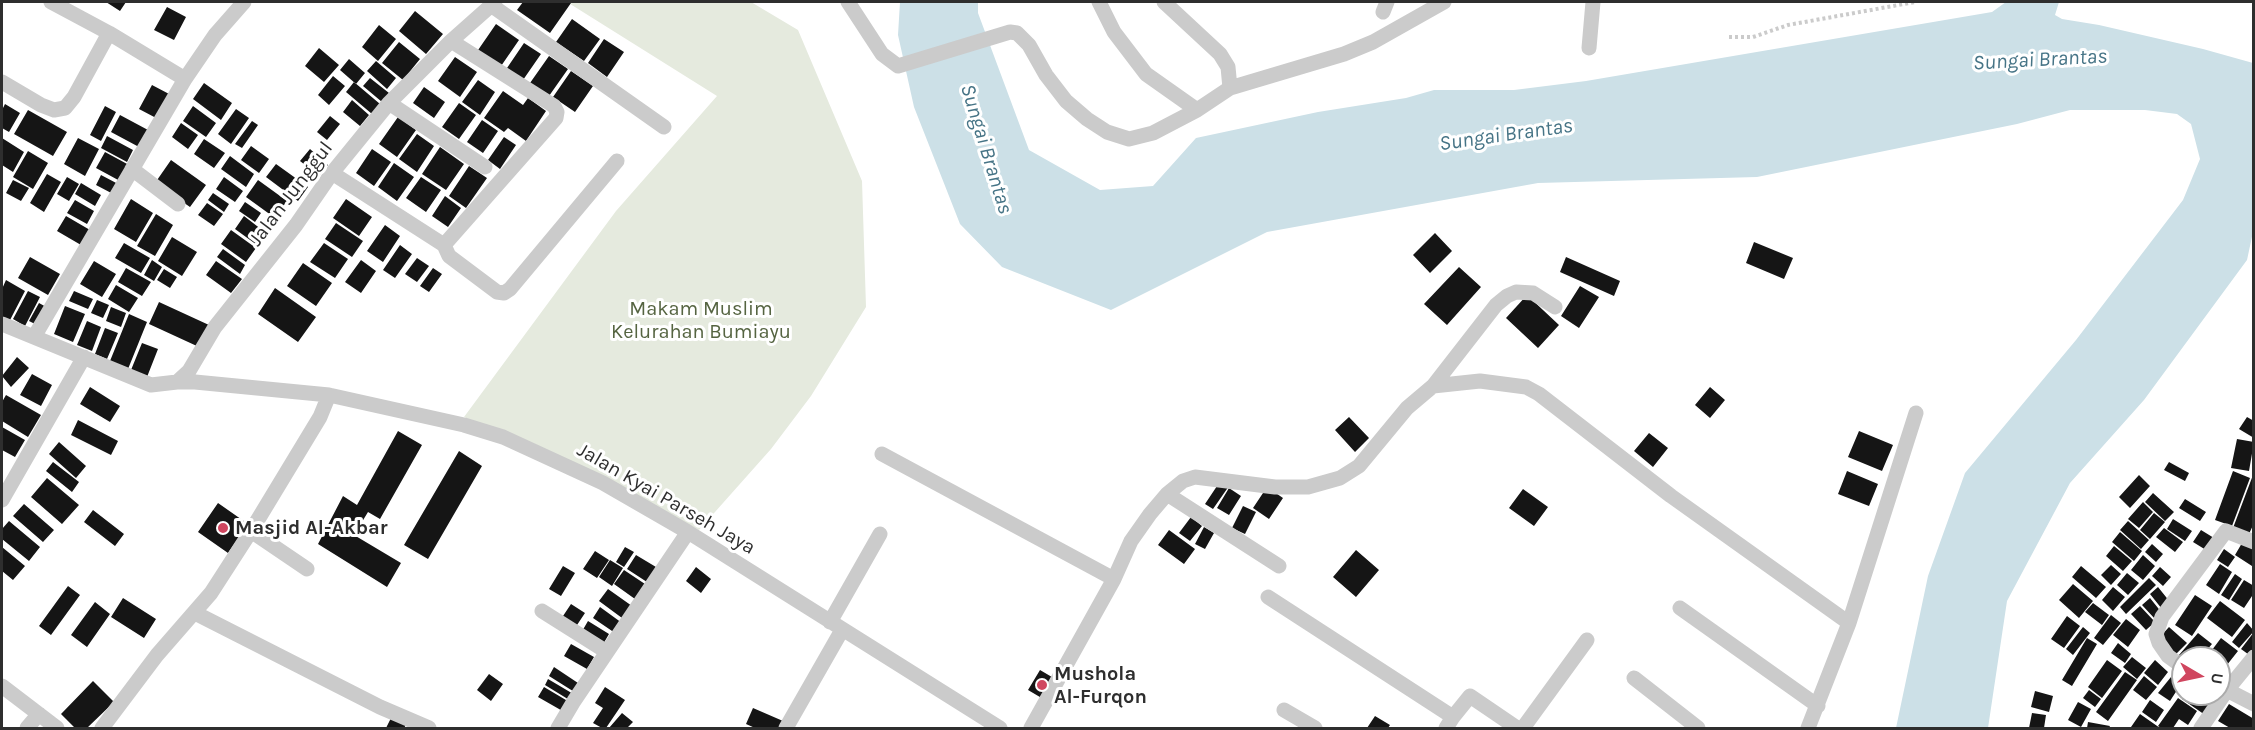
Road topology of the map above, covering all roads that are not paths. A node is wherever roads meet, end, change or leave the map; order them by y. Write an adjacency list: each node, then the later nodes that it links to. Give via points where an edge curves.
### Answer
1 (51, 2): 9 (street)
2 (244, 2): 12 (street)
3 (848, 2): 16 (street, via 882,54 898,66 1017,33 1066,101 1107,132 1129,139 1153,133)
4 (1099, 2): 16 (street, via 1114,32 1146,74)
5 (1164, 2): 14 (street, via 1220,54 1228,67)
6 (1444, 2): 14 (street, via 1344,54)
7 (1593, 2): 11 (street)
8 (493, 3): 10 (street, Jalan Junggul); 17 (street)
9 (109, 33): 12 (street); 13 (street, via 65,108 54,110 41,105)
10 (451, 41): 15 (street, Jalan Junggul); 23 (street, via 554,106 557,112 556,118)
11 (1589, 48)
12 (185, 79): 20 (street)
13 (2, 82)
14 (1230, 88): 16 (street)
15 (389, 103): 19 (street); 21 (street, Jalan Junggul)
16 (1197, 110)
17 (664, 127)
18 (617, 160): 23 (street, via 504,293 496,292 449,256)
19 (485, 167)
20 (132, 169): 22 (street); 26 (street)
21 (332, 173): 23 (street); 28 (street, Jalan Junggul, via 215,327 189,371)
22 (178, 204)
23 (444, 245)
24 (1555, 307): 29 (street, via 1533,293 1506,296)
25 (2, 324): 26 (street, Jalan Kyai Parseh Jaya)
26 (34, 336): 27 (street, Jalan Kyai Parseh Jaya)
27 (84, 357): 28 (street, Jalan Kyai Parseh Jaya, via 151,385); 34 (street)
28 (177, 382): 30 (street, Jalan Kyai Parseh Jaya)
29 (1433, 386): 33 (street, via 1407,408 1359,466 1340,478 1308,487 1286,487 1195,477); 46 (street, via 1480,381 1526,387 1539,394 1671,496)
30 (329, 395): 35 (street, via 320,417); 36 (street, Jalan Kyai Parseh Jaya, via 503,437 603,483)
31 (1916, 413): 46 (street)
32 (882, 453): 41 (street)
33 (1167, 494): 39 (street); 41 (street, via 1131,541)
34 (2, 500)
35 (251, 531): 40 (street); 45 (street)
36 (688, 532): 47 (street, Jalan Kyai Parseh Jaya); 49 (street)
37 (880, 534): 47 (street)
38 (2253, 542): 51 (street, via 2226,531 2162,617 2156,634 2158,644)
39 (1279, 566)
40 (308, 570)
41 (1114, 579): 69 (street)
42 (1268, 597): 61 (street)
43 (1680, 608): 57 (street)
44 (543, 611): 49 (street)
45 (195, 613): 65 (street, via 157,655); 66 (street)
46 (1849, 623): 57 (street)
47 (836, 626): 62 (street, Jalan Kyai Parseh Jaya); 68 (street)
48 (1587, 640): 72 (street)
49 (607, 652): 67 (street)
50 (2253, 657): 53 (street)
51 (2171, 658)
52 (1634, 678): 73 (street)
53 (2231, 680)
54 (2, 686): 60 (street)
55 (2231, 692): 56 (street)
56 (2253, 704)
57 (1818, 706): 74 (street)
58 (2213, 706): 75 (street)
59 (1284, 710): 70 (street)
60 (39, 714): 63 (street); 64 (street)
61 (1449, 723): 71 (street, via 1470,696)
62 (992, 726)
63 (27, 729)
64 (57, 729)
65 (102, 729)
66 (429, 729)
67 (558, 729)
68 (786, 729)
69 (1030, 729)
70 (1315, 729)
71 (1517, 729)
72 (1524, 729)
73 (1698, 729)
74 (1808, 729)
75 (2201, 729)

